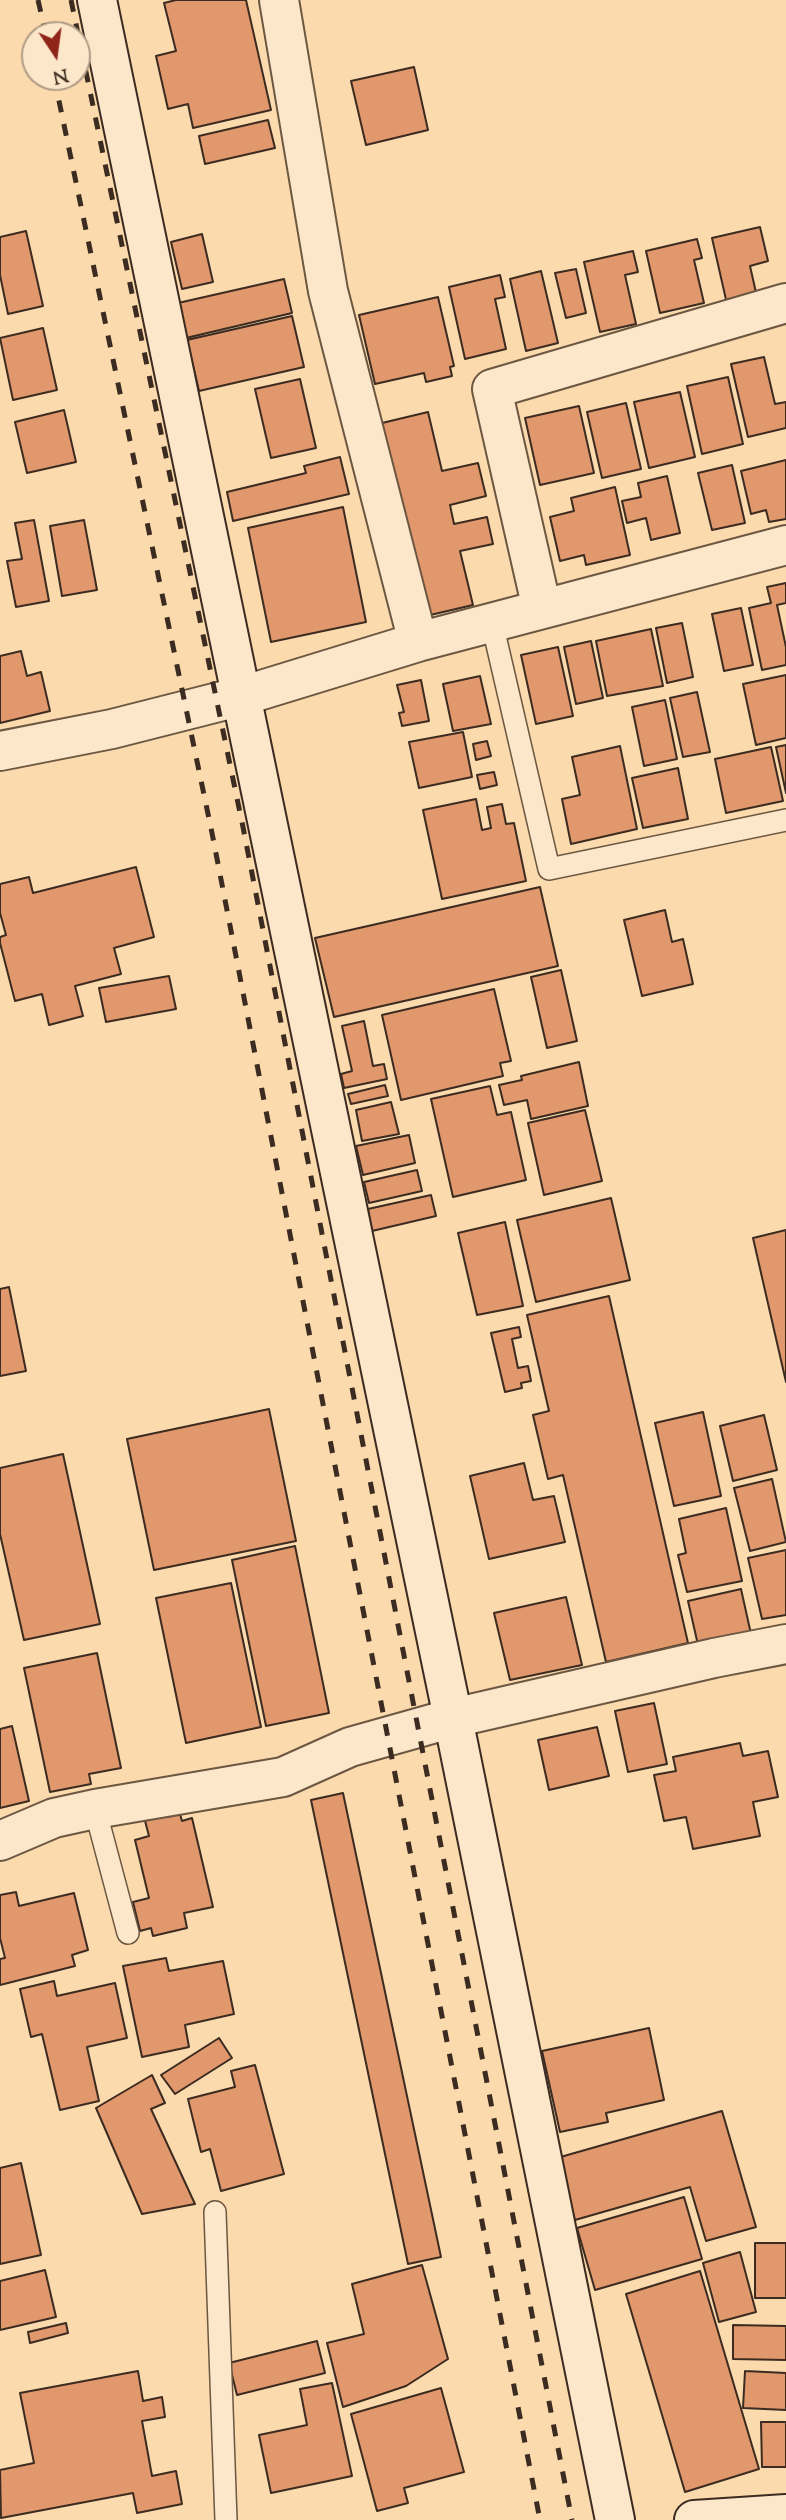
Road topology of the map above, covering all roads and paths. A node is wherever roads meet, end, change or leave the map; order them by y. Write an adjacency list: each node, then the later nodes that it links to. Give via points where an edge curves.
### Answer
1 (97, 0): 8 (street)
2 (279, 0): 7 (street, via 328,291)
3 (786, 303): 5 (street, via 492,389)
4 (786, 545): 5 (street)
5 (542, 609): 6 (street)
6 (492, 623): 7 (street); 10 (lane, via 549,869)
7 (418, 642): 8 (street)
8 (242, 696): 9 (street); 12 (street)
9 (0, 751)
10 (786, 820)
11 (786, 1644): 12 (street)
12 (453, 1718): 13 (street, via 350,1747 283,1777); 19 (street)
13 (95, 1809): 14 (street, via 54,1818); 15 (lane)
14 (0, 1841)
15 (128, 1933)
16 (215, 2212): 18 (lane)
17 (786, 2514): 20 (street)
18 (226, 2520)
19 (615, 2520)
20 (694, 2520)

